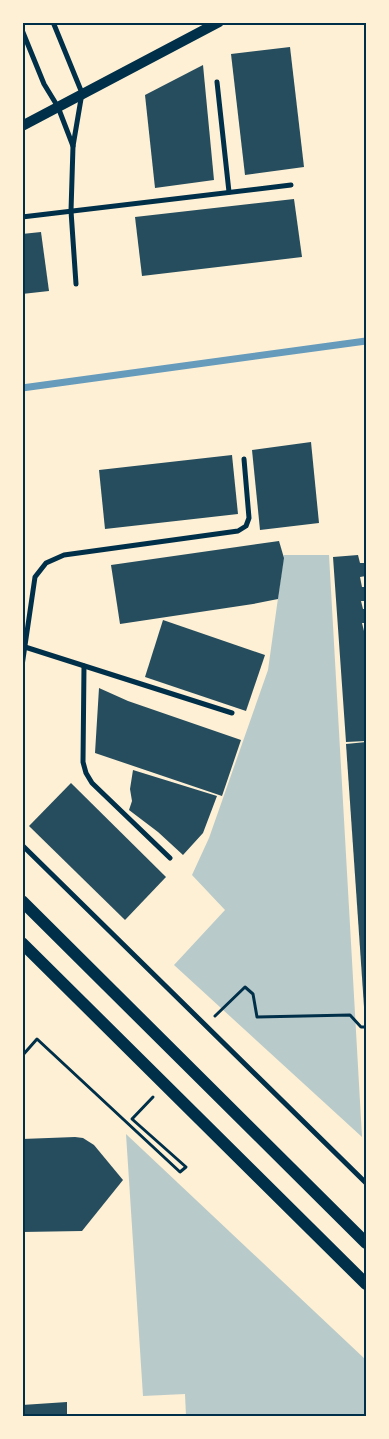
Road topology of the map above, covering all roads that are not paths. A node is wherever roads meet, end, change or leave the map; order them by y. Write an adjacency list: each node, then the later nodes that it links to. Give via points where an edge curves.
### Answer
1 (53, 22): 5 (street)
2 (219, 22): 5 (main road)
3 (22, 30): 6 (street, via 44,84)
4 (217, 82): 10 (street)
5 (82, 93): 6 (main road); 8 (street)
6 (58, 107): 7 (main road); 8 (street)
7 (22, 126)
8 (73, 146): 11 (street)
9 (291, 184): 10 (street)
10 (229, 192): 11 (street)
11 (70, 211): 12 (street); 13 (street)
12 (22, 217)
13 (76, 284)
14 (244, 459): 15 (street, via 249,518 246,526 238,531 64,555 46,564 35,577)
15 (25, 647): 16 (street); 17 (street)
16 (22, 666)
17 (84, 666): 18 (street); 20 (street, via 86,773 92,783)
18 (232, 713)
19 (22, 845): 23 (street)
20 (170, 858)
21 (22, 900): 24 (main road)
22 (22, 943): 25 (main road)
23 (366, 1183)
24 (366, 1243)
25 (366, 1284)

